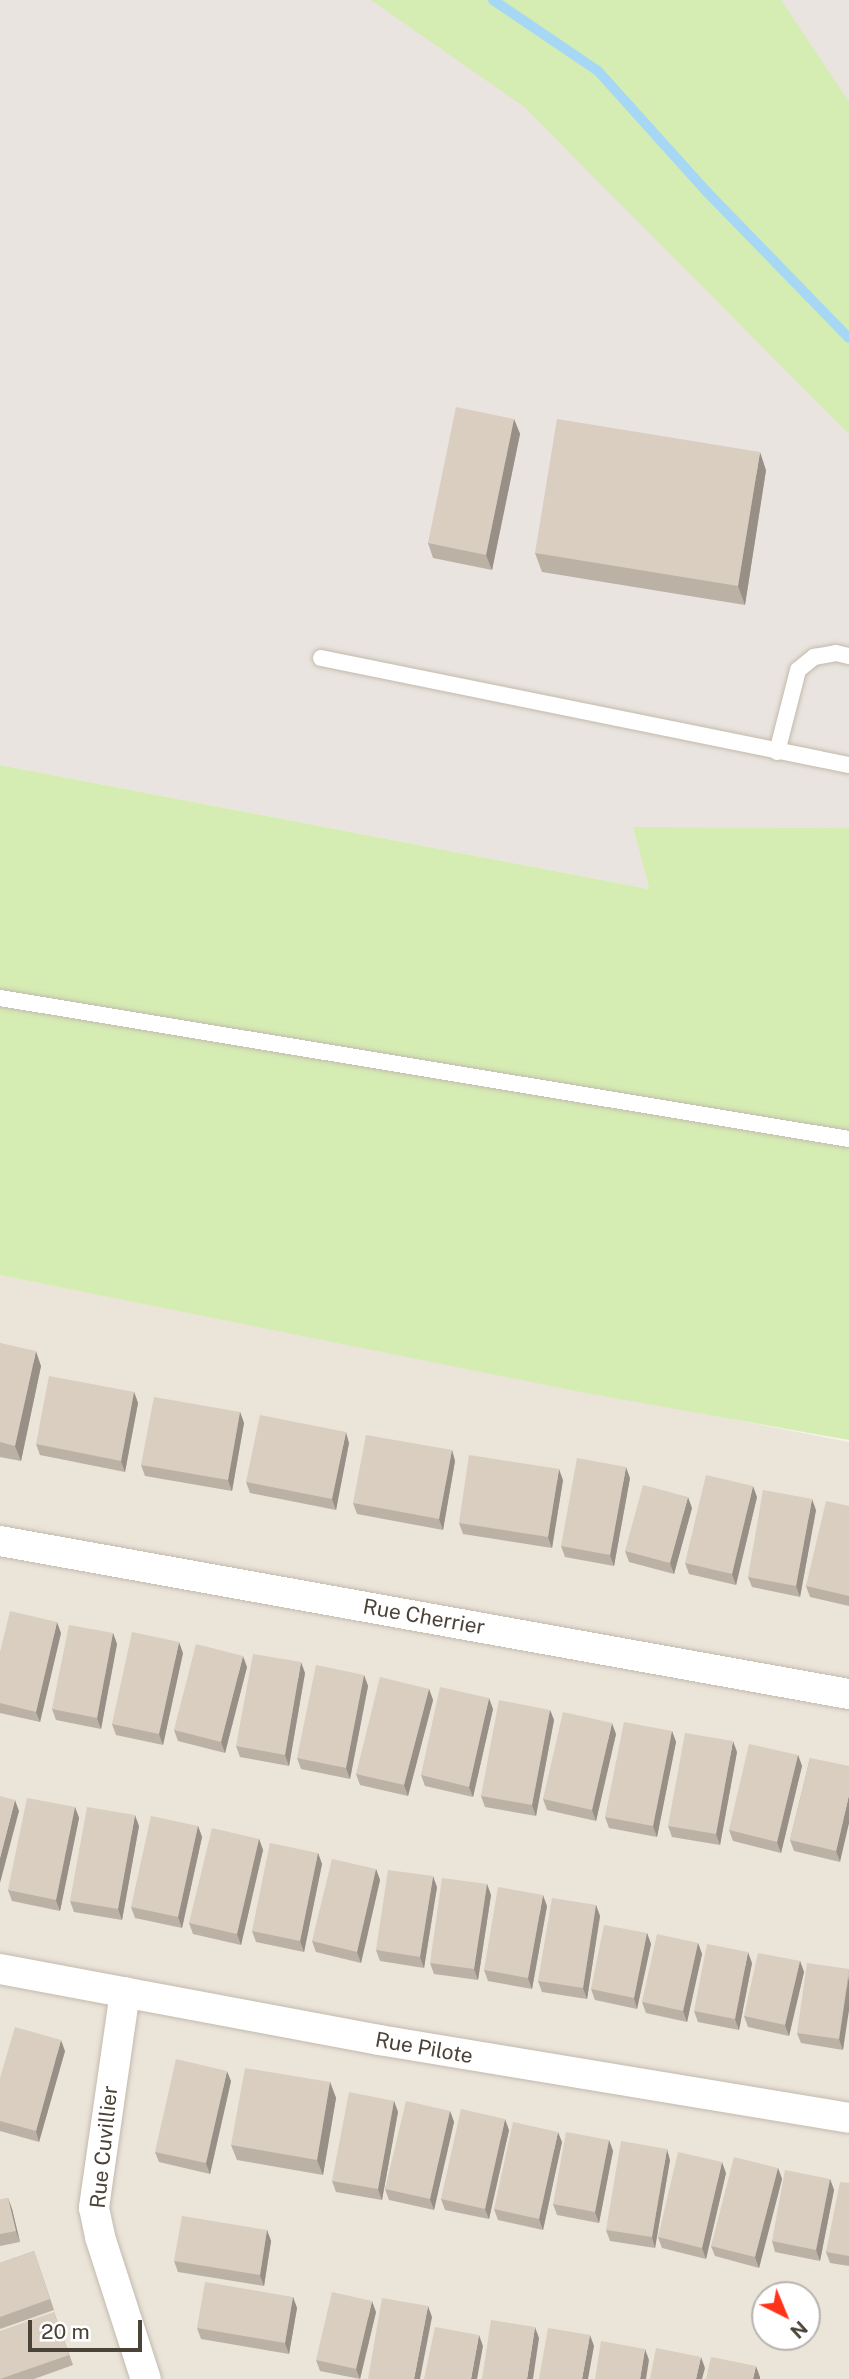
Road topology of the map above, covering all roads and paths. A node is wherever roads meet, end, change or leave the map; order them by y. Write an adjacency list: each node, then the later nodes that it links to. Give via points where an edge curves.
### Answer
1 (849, 656): 3 (lane, via 814,657 798,670)
2 (321, 658): 3 (lane)
3 (777, 752): 4 (lane)
4 (849, 765)
5 (0, 998): 6 (lane)
6 (849, 1139)
7 (0, 1541): 8 (street, Rue Cherrier)
8 (849, 1694)
9 (0, 1969): 10 (street, Rue Pilote)
10 (125, 1992): 11 (street, Rue Pilote, via 379,2040); 12 (street, Rue Cuvillier, via 93,2208)
11 (849, 2118)
12 (146, 2379)

